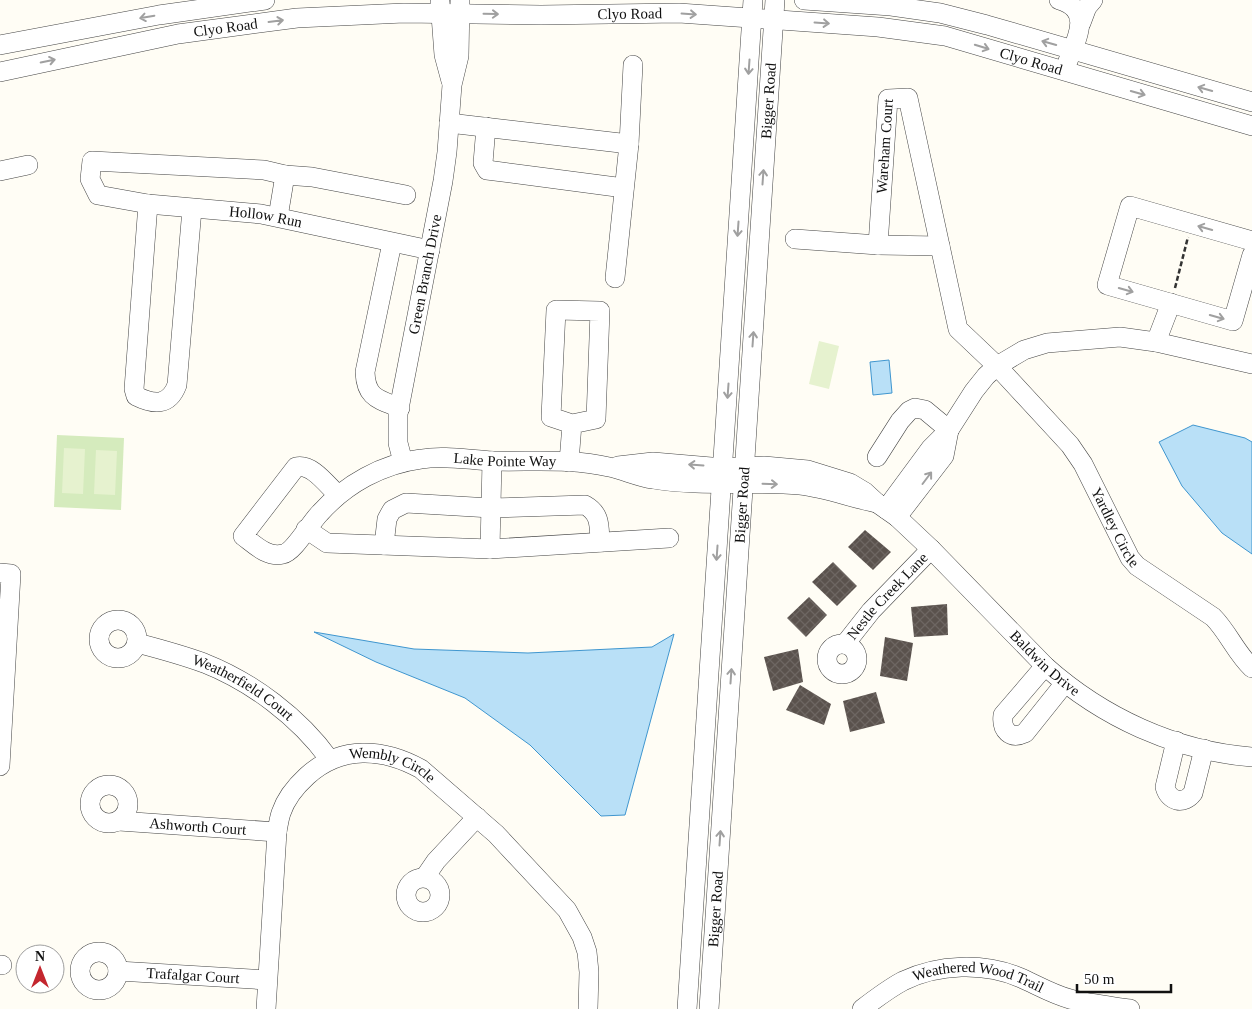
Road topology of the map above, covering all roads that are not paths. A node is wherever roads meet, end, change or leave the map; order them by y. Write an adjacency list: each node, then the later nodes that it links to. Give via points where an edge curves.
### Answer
1 (265, 0): 6 (street, Clyo Road)
2 (775, 0): 11 (street, Bigger Road)
3 (804, 0): 15 (street, Clyo Road, one-way to 3, via 940,13)
4 (1059, 0): 12 (street, via 1068,3)
5 (1093, 0): 12 (street)
6 (173, 6): 13 (street); 14 (street, Clyo Road, one-way to 14)
7 (440, 7): 8 (street, Clyo Road); 13 (street, Clyo Road, one-way to 7, via 296,18 404,13); 19 (street, Green Branch Drive, via 444,55)
8 (460, 7): 9 (street, Clyo Road, one-way to 9); 19 (street, Green Branch Drive, via 459,56)
9 (593, 8): 10 (street, Clyo Road, one-way to 10, via 679,13)
10 (752, 9): 11 (street, Clyo Road); 52 (street, Bigger Road, one-way to 52)
11 (774, 20): 18 (street, Clyo Road, one-way to 18, via 878,27 945,36); 53 (street, Bigger Road, one-way to 11)
12 (1081, 23): 15 (street)
13 (178, 34): 17 (street, Clyo Road, one-way to 13)
14 (0, 45)
15 (1073, 50): 18 (street); 20 (street, Clyo Road, one-way to 15)
16 (633, 65): 24 (street)
17 (0, 72)
18 (1064, 72): 22 (street, Clyo Road, one-way to 22)
19 (452, 85): 21 (street, Green Branch Drive)
20 (1252, 102)
21 (449, 123): 23 (street); 38 (street, Green Branch Drive, via 443,181)
22 (1252, 126)
23 (486, 127): 24 (street); 28 (street, via 483,163 487,170)
24 (629, 144): 28 (street)
25 (28, 165): 26 (street)
26 (0, 171)
27 (285, 175): 29 (street); 30 (street, Hollow Run, via 264,170 92,161 90,179 98,195); 32 (street)
28 (624, 188): 40 (street)
29 (406, 195)
30 (148, 204): 31 (street, Hollow Run); 31 (street, via 134,389 136,396 152,402 168,399 177,385)
31 (192, 209): 32 (street, Hollow Run)
32 (278, 217): 35 (street, Hollow Run)
33 (795, 239): 36 (street)
34 (1252, 242): 41 (street, one-way to 41, via 1130,206 1107,285)
35 (392, 243): 38 (street, Hollow Run); 45 (street, via 365,382 374,398)
36 (878, 245): 37 (street); 37 (street, Wareham Court, via 888,99 908,98)
37 (940, 246): 44 (street, Wareham Court, via 958,329)
38 (430, 250): 45 (street, Green Branch Drive)
39 (1252, 255): 41 (street, one-way to 39, via 1233,321)
40 (615, 278)
41 (1170, 303): 42 (street)
42 (1156, 342): 43 (street); 44 (street, via 1120,337 1047,343 1024,350)
43 (1252, 364)
44 (997, 366): 47 (street, via 974,390); 67 (street, Yardley Circle, via 1070,445 1083,464 1130,558 1213,617)
45 (400, 408): 50 (street, Green Branch Drive, via 398,430)
46 (572, 424): 46 (street, via 551,417 556,310 600,311 596,418); 51 (street)
47 (949, 430): 48 (street, via 932,414 915,408 900,421); 56 (street, via 931,448)
48 (877, 457)
49 (492, 460): 50 (street, Lake Pointe Way, via 451,457); 51 (street, Lake Pointe Way); 55 (street)
50 (403, 462): 54 (street, Lake Pointe Way, via 376,471)
51 (569, 462): 52 (street, Lake Pointe Way, via 609,467 652,479)
52 (722, 475): 53 (street); 82 (street, Bigger Road, one-way to 82)
53 (744, 476): 56 (street, via 818,488); 83 (street, Bigger Road, one-way to 53)
54 (338, 495): 57 (street, Lake Pointe Way); 57 (street, Lake Pointe Way, via 310,469 296,467 243,536 273,555 281,555 293,548)
55 (491, 508): 59 (street, via 585,505 597,515); 60 (street, via 406,503 392,510 387,519); 61 (street)
56 (887, 510): 62 (street, Baldwin Drive)
57 (306, 529): 60 (street, via 327,543)
58 (669, 538): 59 (street)
59 (600, 542): 61 (street)
60 (384, 545): 61 (street)
61 (490, 548)
62 (932, 549): 65 (street, Nestle Creek Lane, via 871,611); 66 (street, Baldwin Drive)
63 (5, 573): 73 (street)
64 (137, 643): 72 (street, Weatherfield Court, via 205,664 252,688 303,728)
65 (845, 644)
66 (1044, 666): 68 (street, Baldwin Drive); 68 (street, via 1003,715 1002,723 1007,732 1014,735 1025,733)
67 (1252, 668)
68 (1065, 683): 69 (street, Baldwin Drive, via 1126,722)
69 (1176, 741): 70 (street, Baldwin Drive); 70 (street, via 1165,787 1176,800 1190,798 1193,793)
70 (1204, 749): 71 (street, Baldwin Drive)
71 (1252, 756)
72 (330, 760): 74 (street, Wembly Circle, via 362,752 385,754 407,761); 76 (street, Wembly Circle, via 298,784 281,813)
73 (0, 766)
74 (477, 817): 77 (street, via 436,861); 81 (street, Wembly Circle, via 576,923 587,952)
75 (119, 821): 76 (street, Ashworth Court)
76 (277, 832): 79 (street, Wembly Circle)
77 (425, 878)
78 (118, 971): 79 (street, Trafalgar Court)
79 (267, 980): 80 (street, Wembly Circle)
80 (266, 1009)
81 (588, 1009)
82 (687, 1009)
83 (709, 1009)
84 (862, 1009): 85 (street, Weathered Wood Trail, via 903,981 926,972 966,967 1006,972 1071,1000)
85 (1130, 1009)

